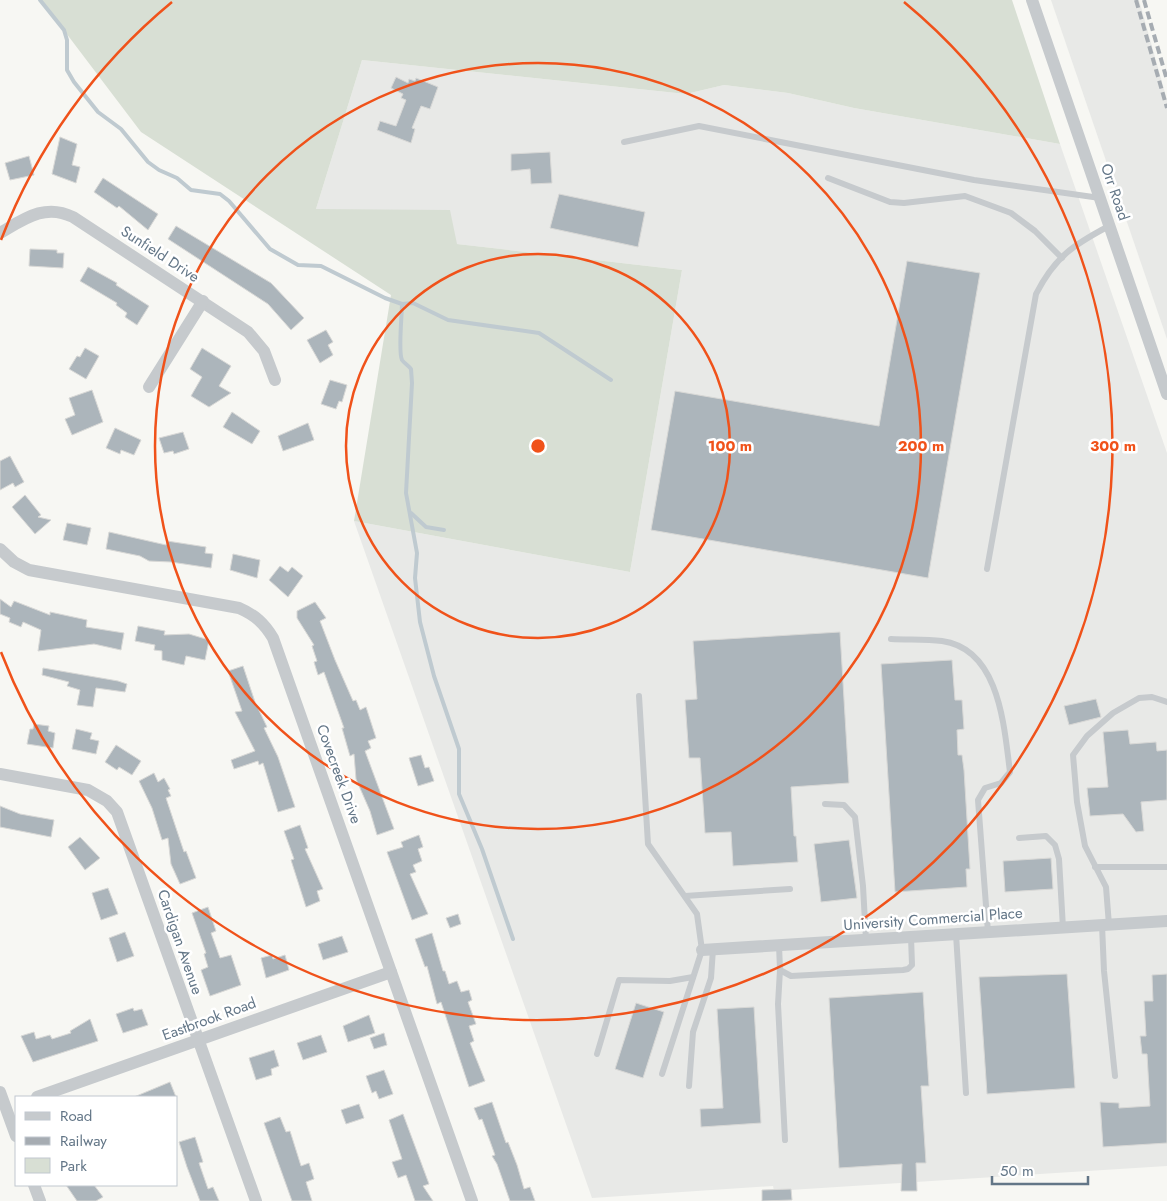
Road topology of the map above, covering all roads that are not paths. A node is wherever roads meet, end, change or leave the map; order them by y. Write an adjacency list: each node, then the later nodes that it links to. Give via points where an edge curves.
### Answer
1 (1032, 0): 4 (street, Orr Road)
2 (624, 142): 4 (lane, via 699,126 974,180)
3 (828, 178): 7 (lane, via 890,202 965,196 1011,213)
4 (1100, 198): 5 (street, Orr Road)
5 (1109, 226): 7 (lane, via 1079,242); 11 (street, Orr Road)
6 (0, 232): 8 (street, Sunfield Drive, via 36,213 55,211 67,214)
7 (1062, 258): 13 (lane, via 1048,270 1036,294)
8 (203, 301): 9 (street, Sunfield Drive, via 255,339 264,351); 10 (street)
9 (275, 380)
10 (149, 387)
11 (1167, 394)
12 (0, 549): 34 (street, Covecreek Drive, via 29,570 239,608 266,626 273,638)
13 (987, 569)
14 (891, 640): 27 (lane, via 943,641 967,652 988,673 1003,715 1010,772 1001,783 985,788 978,800)
15 (639, 696): 23 (lane, via 648,844)
16 (1167, 702): 21 (lane, via 1152,697 1139,698 1113,713 1087,736 1073,755 1085,846)
17 (0, 774): 36 (street, Cardigan Avenue, via 88,790 108,801 117,812)
18 (825, 804): 30 (lane, via 844,805 855,817)
19 (1019, 838): 26 (lane, via 1046,836 1055,845 1059,859)
20 (1167, 866): 21 (lane)
21 (1096, 867): 25 (lane, via 1106,887)
22 (790, 889): 23 (lane)
23 (685, 896): 32 (lane, via 697,914)
24 (1167, 921): 25 (street, University Commercial Place)
25 (1106, 925): 26 (street, University Commercial Place); 39 (lane, via 1104,971)
26 (1063, 928): 27 (street, University Commercial Place)
27 (988, 932): 28 (street, University Commercial Place)
28 (956, 934): 29 (street, University Commercial Place); 42 (lane)
29 (911, 937): 30 (street, University Commercial Place); 33 (lane, via 912,965 908,969 791,976)
30 (866, 940): 31 (street, University Commercial Place)
31 (779, 945): 32 (street, University Commercial Place); 33 (lane)
32 (707, 949): 35 (lane); 40 (lane, via 711,978 693,1032)
33 (780, 970): 46 (lane, via 778,1004)
34 (391, 972): 36 (street, Eastbrook Road); 50 (street, Covecreek Drive)
35 (693, 977): 37 (lane, via 670,981 619,980); 38 (lane)
36 (198, 1040): 43 (street, Eastbrook Road); 49 (street, Cardigan Avenue)
37 (597, 1054)
38 (662, 1074)
39 (1115, 1076)
40 (689, 1086)
41 (0, 1092): 44 (street)
42 (966, 1093)
43 (40, 1096)
44 (7, 1108): 45 (street)
45 (15, 1133)
46 (785, 1140)
47 (34, 1186): 48 (street)
48 (40, 1201)
49 (256, 1201)
50 (472, 1201)

